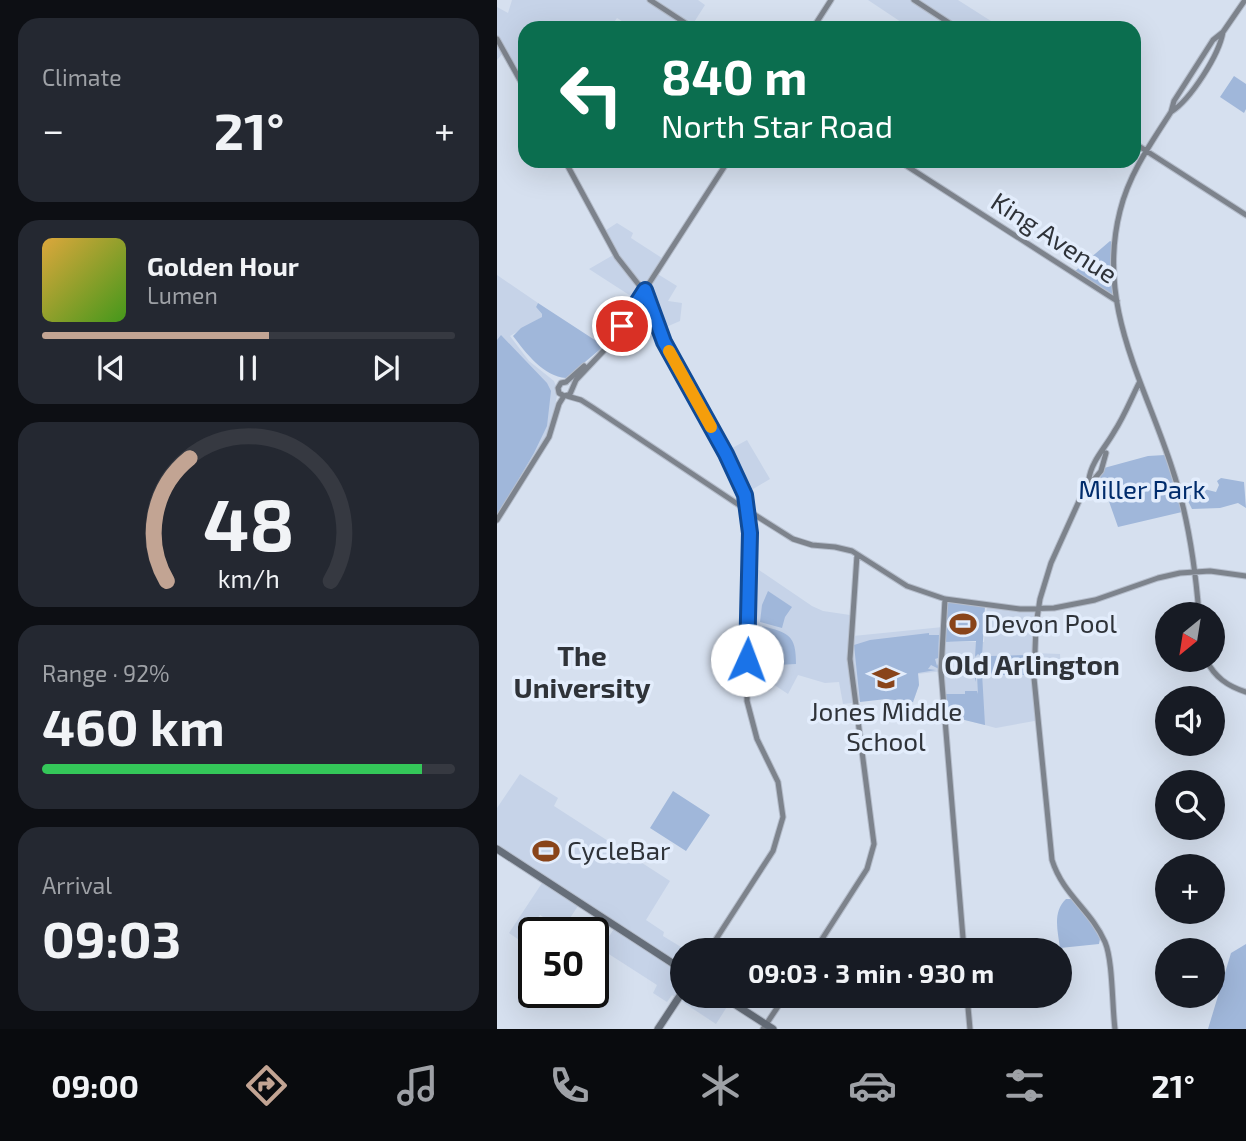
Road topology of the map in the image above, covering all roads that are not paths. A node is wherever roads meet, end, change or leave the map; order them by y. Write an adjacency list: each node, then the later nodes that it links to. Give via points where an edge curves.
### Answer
1 (650, 0): 5 (street)
2 (831, 0): 6 (street)
3 (914, 0): 7 (street)
4 (1245, 0): 8 (street)
5 (682, 21)
6 (818, 21)
7 (946, 21)
8 (1223, 32): 11 (street, via 1206,50); 11 (street, via 1221,46 1181,105)
9 (497, 39): 10 (street)
10 (518, 76)
11 (1171, 112): 13 (street)
12 (1141, 147): 13 (street)
13 (1146, 150): 14 (street); 19 (street)
14 (1141, 159)
15 (569, 168): 20 (street, via 617,257)
16 (722, 168): 20 (street)
17 (910, 168): 21 (street, King Avenue)
18 (1136, 168): 21 (street, via 1119,213 1114,253)
19 (1246, 215)
20 (645, 290): 22 (street); 34 (street, via 664,342 736,474)
21 (1117, 302): 24 (street)
22 (603, 352): 23 (street); 25 (street)
23 (566, 382): 25 (street); 26 (street)
24 (1139, 383): 30 (street); 37 (street, via 1178,485)
25 (572, 389): 27 (street); 28 (street)
26 (558, 391): 27 (street); 29 (street)
27 (566, 396): 28 (street); 29 (street)
28 (581, 400): 34 (street)
29 (554, 424): 35 (street)
30 (1114, 433): 31 (street); 32 (street)
31 (1094, 464): 32 (street); 33 (street)
32 (1101, 466): 33 (street, via 1101,471)
33 (1094, 472): 41 (street, via 1051,562)
34 (748, 510): 36 (street, via 799,541); 45 (street, via 747,701 757,739 778,782 783,817 773,851)
35 (497, 520)
36 (857, 555): 39 (street, via 907,586); 46 (street, via 850,659 873,851 865,874)
37 (1196, 571): 38 (street); 40 (street); 41 (street, via 1158,578 1081,604)
38 (1246, 576)
39 (945, 599): 41 (street); 47 (street, via 941,670)
40 (1198, 602)
41 (1038, 609): 56 (street, via 1034,676 1052,860 1062,885 1106,944)
42 (1214, 672): 43 (street)
43 (1246, 692)
44 (497, 849): 48 (main road)
45 (717, 938)
46 (823, 938)
47 (963, 938)
48 (670, 962)
49 (671, 1008): 54 (main road)
50 (739, 1008): 53 (main road)
51 (778, 1008): 53 (street)
52 (968, 1008): 55 (street)
53 (767, 1027)
54 (658, 1029)
55 (970, 1029)
56 (1115, 1029)

